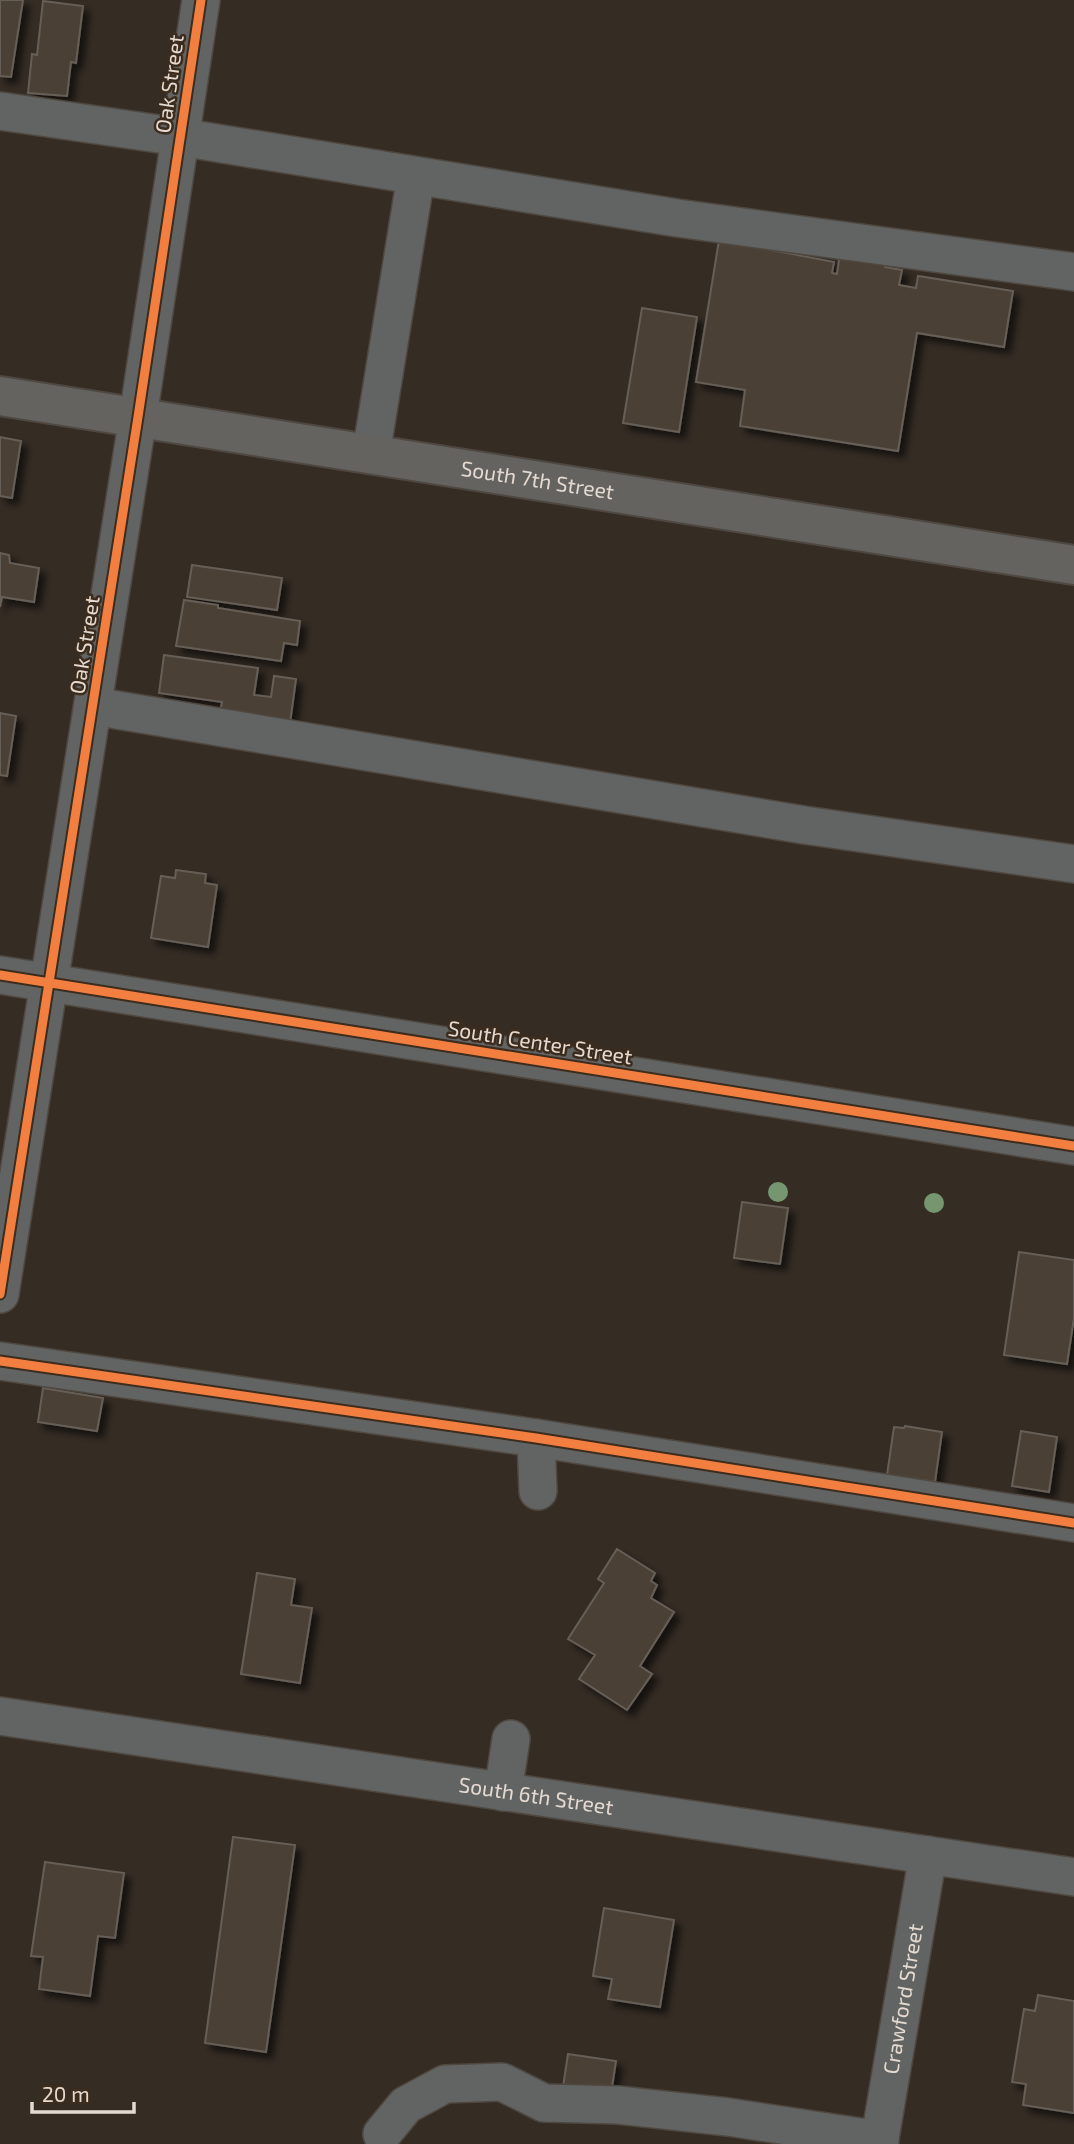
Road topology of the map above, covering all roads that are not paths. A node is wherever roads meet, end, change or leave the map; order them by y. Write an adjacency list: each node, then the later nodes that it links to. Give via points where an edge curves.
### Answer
1 (201, 0): 3 (street, Oak Street)
2 (0, 111): 3 (street)
3 (180, 137): 4 (street); 7 (street, Oak Street)
4 (416, 176): 5 (street, via 677,218); 8 (street)
5 (1074, 271)
6 (0, 396): 7 (main road, South 7th Street)
7 (138, 417): 8 (main road, South 7th Street); 10 (street, Oak Street)
8 (371, 454): 9 (main road, South 7th Street)
9 (1074, 565)
10 (93, 706): 11 (street, via 804,825); 13 (street, Oak Street)
11 (1074, 864)
12 (0, 975): 13 (street, South Center Street)
13 (50, 983): 14 (street, South Center Street); 15 (street, Oak Street)
14 (1074, 1146)
15 (0, 1294)
16 (0, 1361): 17 (street)
17 (536, 1438): 18 (street); 19 (street)
18 (538, 1491)
19 (1074, 1523)
20 (0, 1716): 22 (street, South 6th Street)
21 (511, 1739): 22 (street)
22 (503, 1792): 23 (street, South 6th Street)
23 (928, 1856): 24 (street, South 6th Street); 26 (street, Crawford Street)
24 (1074, 1877)
25 (382, 2134): 26 (street, via 407,2105 445,2084 502,2082 544,2102 728,2117)
26 (880, 2142)

